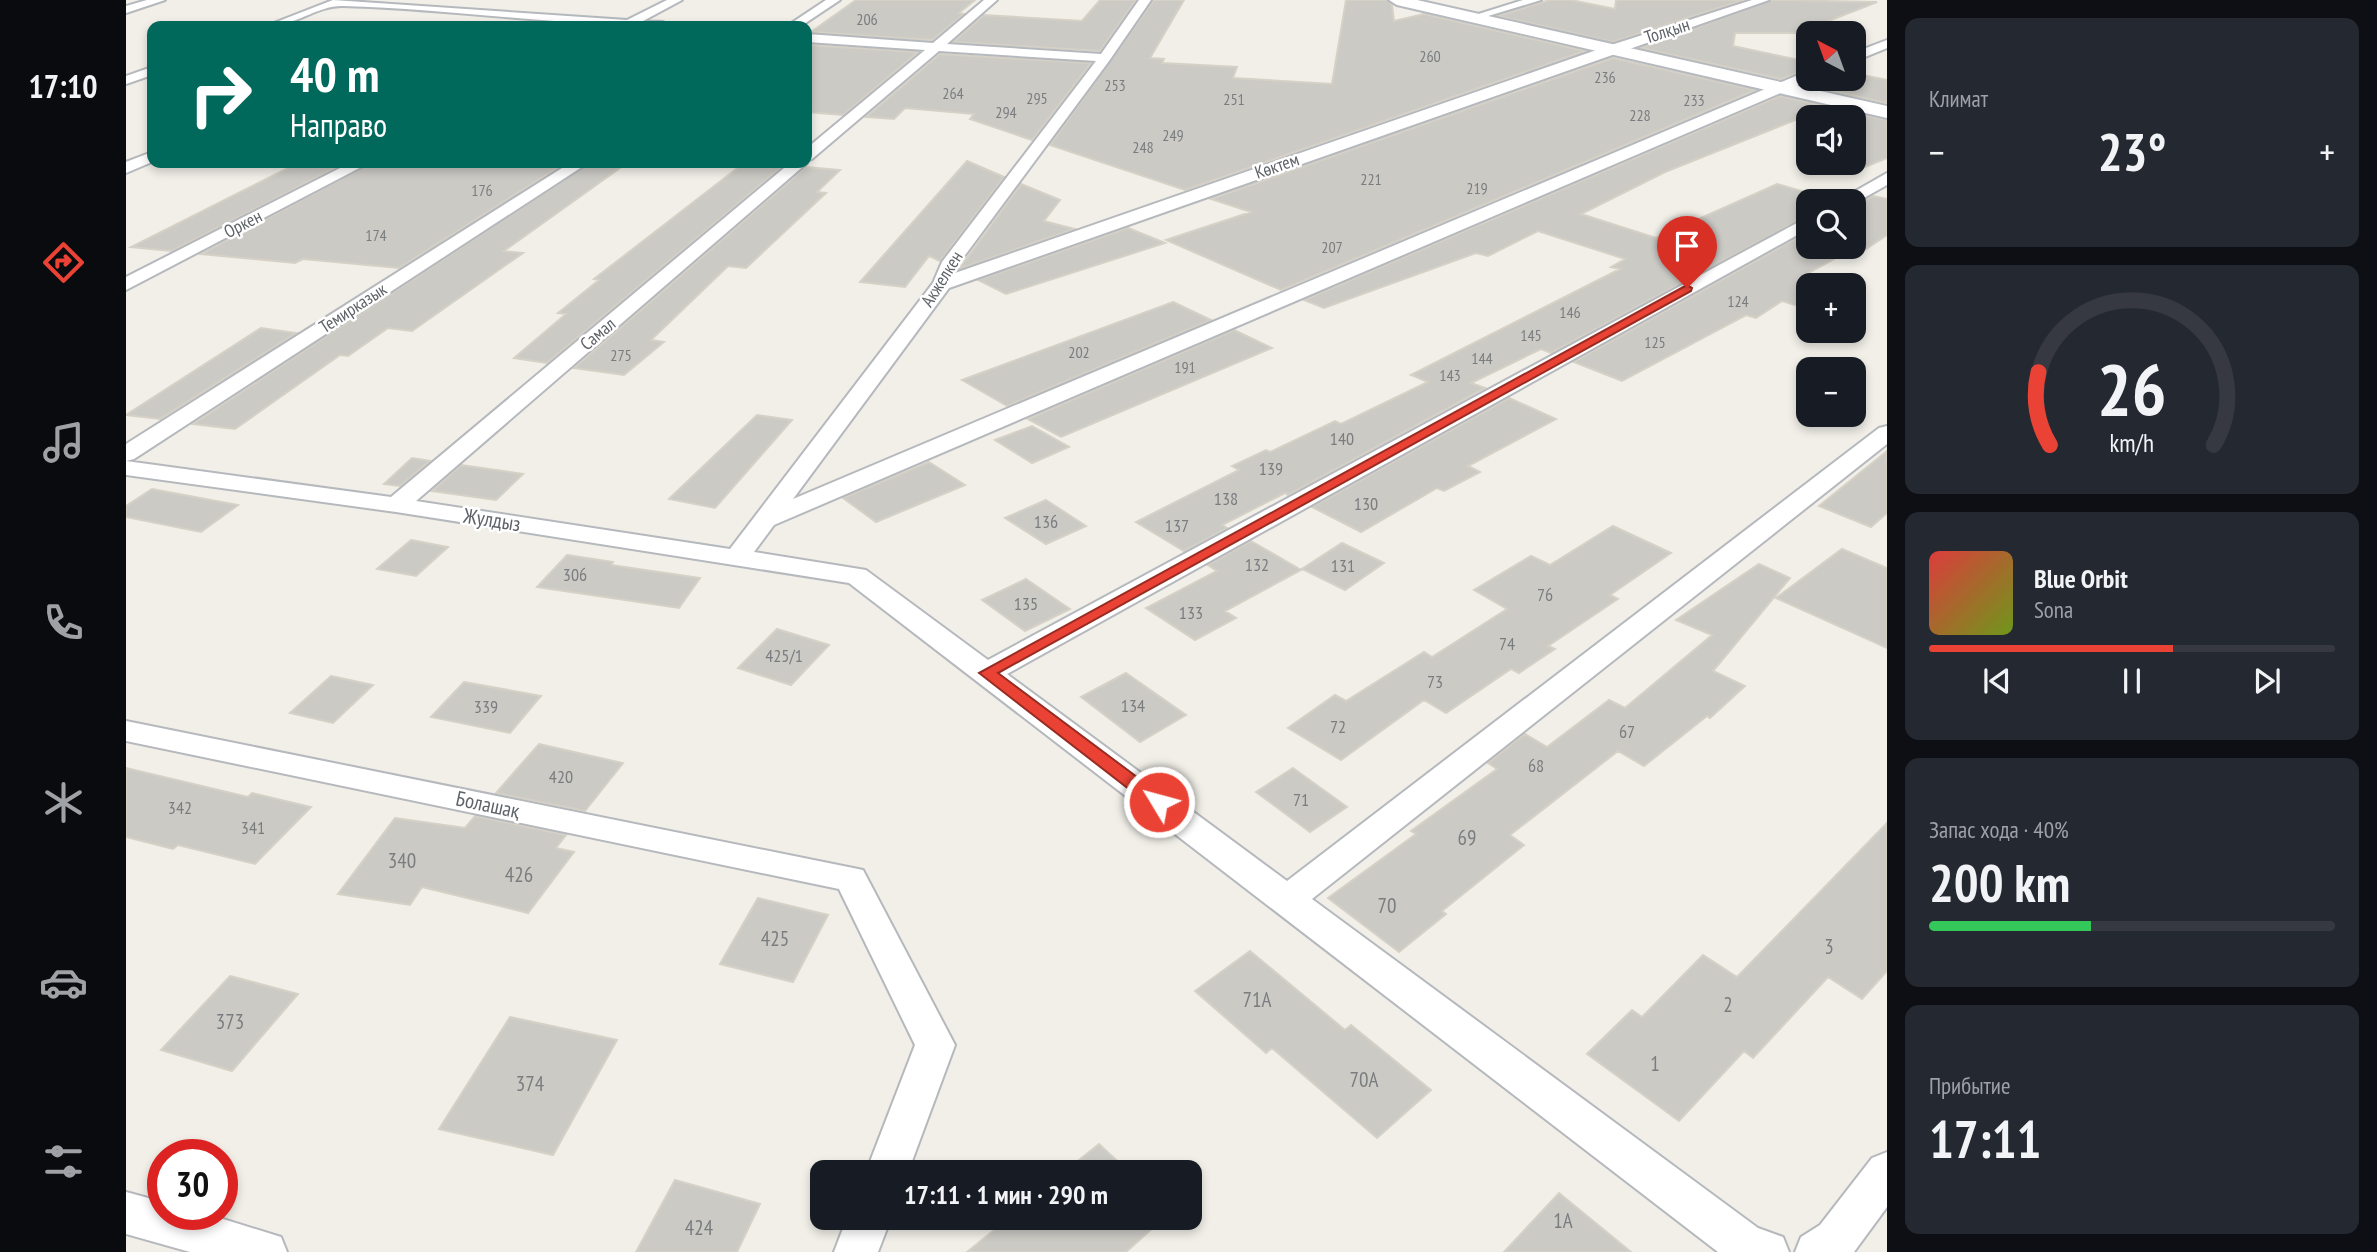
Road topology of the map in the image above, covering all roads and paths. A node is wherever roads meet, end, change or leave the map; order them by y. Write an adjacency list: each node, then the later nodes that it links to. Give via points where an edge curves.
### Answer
1 (159, 0): 11 (street)
2 (518, 0): 12 (street)
3 (676, 0): 17 (street)
4 (834, 0): 18 (street)
5 (991, 0): 21 (street)
6 (1145, 0): 24 (street, Акжелкен)
7 (1397, 0): 13 (street)
8 (1535, 0): 13 (street)
9 (1763, 0): 22 (street, Толқын)
10 (340, 1): 12 (street); 14 (street)
11 (126, 10)
12 (488, 13): 15 (street); 16 (street)
13 (1475, 17): 22 (street)
14 (286, 21)
15 (469, 21)
16 (581, 21)
17 (635, 21)
18 (801, 21)
19 (812, 38): 21 (street)
20 (1887, 44): 23 (street)
21 (937, 46): 24 (street); 30 (street)
22 (1612, 49): 28 (street); 40 (street, Көктем)
23 (1866, 53)
24 (1105, 58): 40 (street, Акжелкен, via 948,266)
25 (147, 73): 26 (street)
26 (126, 80)
27 (1796, 81): 28 (street)
28 (1780, 88): 29 (street); 45 (street)
29 (1887, 111)
30 (812, 152)
31 (147, 159): 35 (street)
32 (351, 168): 39 (street, Оркен)
33 (572, 168): 42 (street, Темирказык)
34 (793, 168): 44 (street, Самал)
35 (126, 169)
36 (1887, 178): 37 (street)
37 (1866, 190)
38 (1796, 229): 47 (street)
39 (126, 284)
40 (942, 284): 45 (street, Акжелкен)
41 (1887, 433): 49 (street)
42 (126, 454)
43 (126, 468): 44 (street, Жулдыз)
44 (396, 505): 46 (street, Жулдыз)
45 (765, 520): 46 (street, Акжелкен)
46 (737, 557): 47 (street, Жулдыз, via 858,576)
47 (987, 673): 49 (street)
48 (126, 731): 50 (street, Болашақ, via 851,879 935,1045)
49 (1287, 899): 54 (street)
50 (892, 1160)
51 (1887, 1172): 57 (street, via 1836,1240)
52 (126, 1213): 55 (street)
53 (864, 1230): 56 (street)
54 (1753, 1250)
55 (265, 1252)
56 (856, 1252)
57 (1817, 1252)

